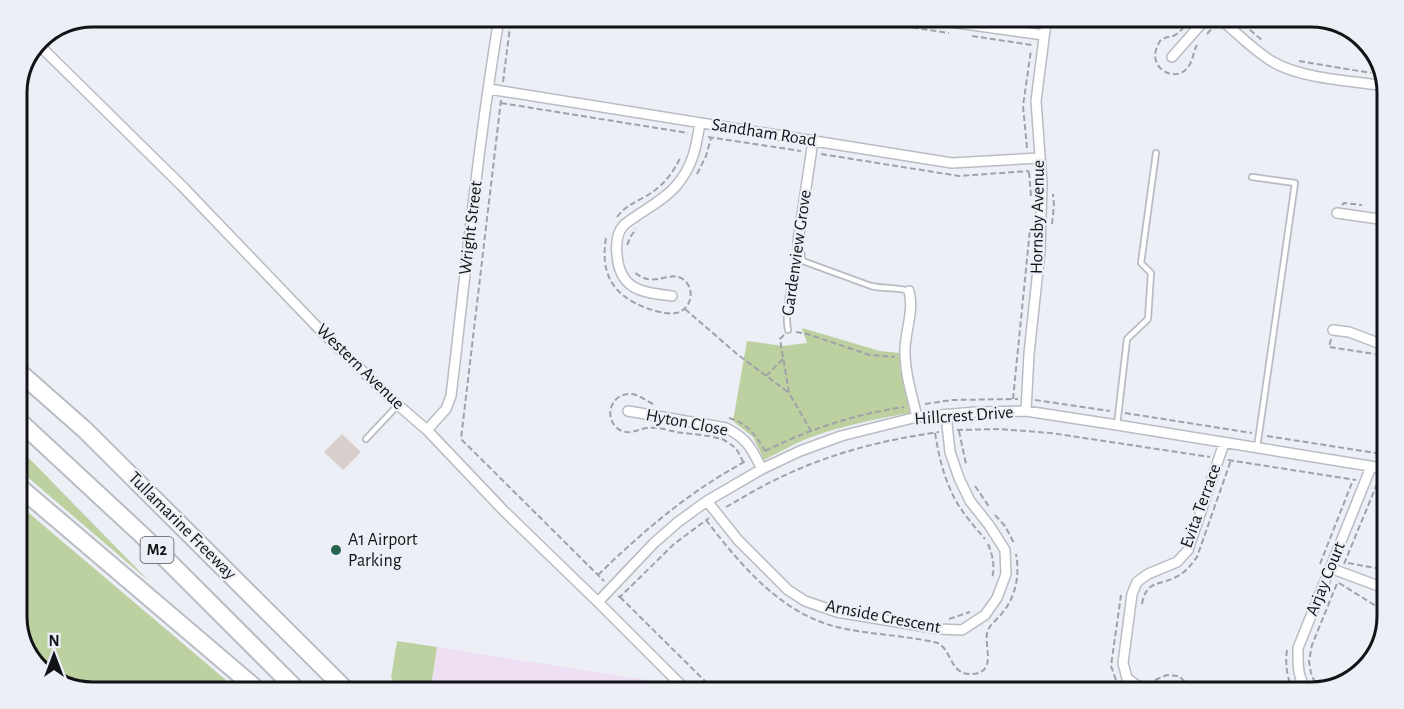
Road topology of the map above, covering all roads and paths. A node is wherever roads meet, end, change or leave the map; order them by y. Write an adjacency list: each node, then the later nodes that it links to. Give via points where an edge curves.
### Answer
1 (498, 27): 15 (street, Wright Street)
2 (510, 27): 16 (path)
3 (984, 27): 8 (street)
4 (1043, 27): 8 (street, Hornsby Avenue)
5 (1198, 27): 11 (street)
6 (1230, 27): 14 (street, via 1284,68)
7 (1246, 27): 9 (path)
8 (1039, 35): 22 (street, Hornsby Avenue, via 1036,101); 23 (path, via 1023,106)
9 (1262, 41)
10 (44, 49): 49 (street, Western Avenue)
11 (1172, 57)
12 (1293, 60): 13 (path)
13 (1371, 73)
14 (1377, 85)
15 (489, 89): 16 (street, Sandham Road); 56 (street, Wright Street, via 451,396 446,409)
16 (502, 92): 17 (street, Sandham Road); 85 (path, via 461,439)
17 (700, 123): 19 (street, Sandham Road); 37 (street, via 696,151 677,185 624,225 616,246 618,265 626,282 643,292)
18 (711, 137): 25 (path)
19 (813, 141): 23 (street, Sandham Road, via 952,163); 34 (street, Gardenview Grove, via 798,241)
20 (684, 150): 29 (path, via 659,187 628,206)
21 (1156, 153): 54 (lane, via 1141,263 1151,273 1148,318 1128,339)
22 (1040, 158): 23 (street, Sandham Road); 51 (street, Hornsby Avenue, via 1040,251)
23 (1029, 159): 26 (path)
24 (1252, 177): 63 (lane, via 1295,183)
25 (695, 178)
26 (1030, 195)
27 (1337, 213): 28 (street)
28 (1377, 219)
29 (615, 220)
30 (639, 227): 33 (path, via 634,230)
31 (1030, 227): 48 (path)
32 (606, 235): 38 (path, via 604,262 622,295 668,314)
33 (626, 252)
34 (800, 260): 36 (lane, via 871,286); 39 (lane, Gardenview Grove, via 786,319)
35 (631, 270): 38 (path, via 646,279 684,279 690,290)
36 (909, 291): 43 (street)
37 (672, 297)
38 (685, 309): 45 (path)
39 (788, 330): 43 (path, via 870,355); 44 (path, via 780,339)
40 (1333, 330): 41 (street); 42 (path, via 1329,347)
41 (1377, 343)
42 (1377, 354)
43 (905, 358): 53 (street)
44 (783, 359): 45 (path); 47 (path)
45 (766, 376): 47 (path)
46 (27, 379): 95 (highway, Tullamarine Freeway / M2, via 93,438)
47 (789, 393): 59 (path)
48 (1013, 399)
49 (398, 405): 56 (street, Western Avenue); 61 (lane)
50 (628, 411): 69 (street, Hyton Close, via 726,428 749,444)
51 (1026, 411): 52 (street, Hillcrest Drive); 54 (street, Hillcrest Drive)
52 (946, 415): 53 (street, Hillcrest Drive); 58 (street, Arnside Crescent)
53 (917, 417): 69 (street, Hillcrest Drive, via 841,436)
54 (1117, 425): 62 (street, Hillcrest Drive)
55 (27, 427): 94 (highway, Tullamarine Freeway / M2, via 143,536)
56 (427, 430): 87 (street, Western Avenue)
57 (959, 430): 58 (path); 64 (path, via 1051,433); 67 (path)
58 (948, 431): 60 (path); 77 (street, Arnside Crescent, via 950,452 970,501 1005,550 1006,574 997,598 985,615 962,630 837,612 805,601 788,590)
59 (811, 432)
60 (935, 433): 75 (path, via 853,449 775,480); 82 (path, via 953,494 993,555)
61 (366, 439)
62 (1224, 442): 63 (street, Hillcrest Drive); 64 (street, Evita Terrace)
63 (1257, 448): 66 (street, Hillcrest Drive)
64 (1219, 458): 65 (path); 98 (street, Evita Terrace, via 1188,550 1177,562 1142,578 1132,594 1123,663 1127,678)
65 (1231, 460): 70 (path); 90 (path, via 1197,557 1180,575 1149,587)
66 (1371, 467): 68 (street, Hillcrest Drive); 70 (street, Arjay Court)
67 (967, 468)
68 (1377, 468)
69 (762, 469): 74 (street, Hillcrest Drive)
70 (1365, 482): 80 (street, Arjay Court)
71 (973, 483): 78 (path, via 1013,540 1018,572 1011,600 988,628 987,663 983,670 968,674 955,667 938,643 837,627 800,613 741,563)
72 (1377, 484): 79 (path)
73 (27, 494): 93 (highway)
74 (707, 501): 77 (street, Arnside Crescent); 85 (street, Hillcrest Drive, via 654,543)
75 (727, 507): 76 (path); 77 (path)
76 (730, 512)
77 (716, 513): 78 (path)
78 (706, 520): 86 (path, via 674,544)
79 (1343, 567): 80 (street); 81 (path); 83 (path); 84 (street)
80 (1330, 568): 100 (street, Arjay Court, via 1298,648)
81 (1377, 569)
82 (992, 580)
83 (1337, 582): 88 (path); 101 (path, via 1312,645 1309,661)
84 (1377, 585)
85 (611, 589): 86 (path); 87 (street, Hillcrest Drive)
86 (620, 597): 97 (path)
87 (598, 602): 96 (street, Western Avenue)
88 (1377, 606)
89 (978, 607): 91 (path)
90 (1141, 608)
91 (946, 620)
92 (1149, 680): 99 (path, via 1167,675 1179,676)
93 (248, 682)
94 (288, 682)
95 (338, 682)
96 (678, 682)
97 (705, 682)
98 (1132, 682)
99 (1185, 682)
100 (1303, 682)
101 (1315, 682)

